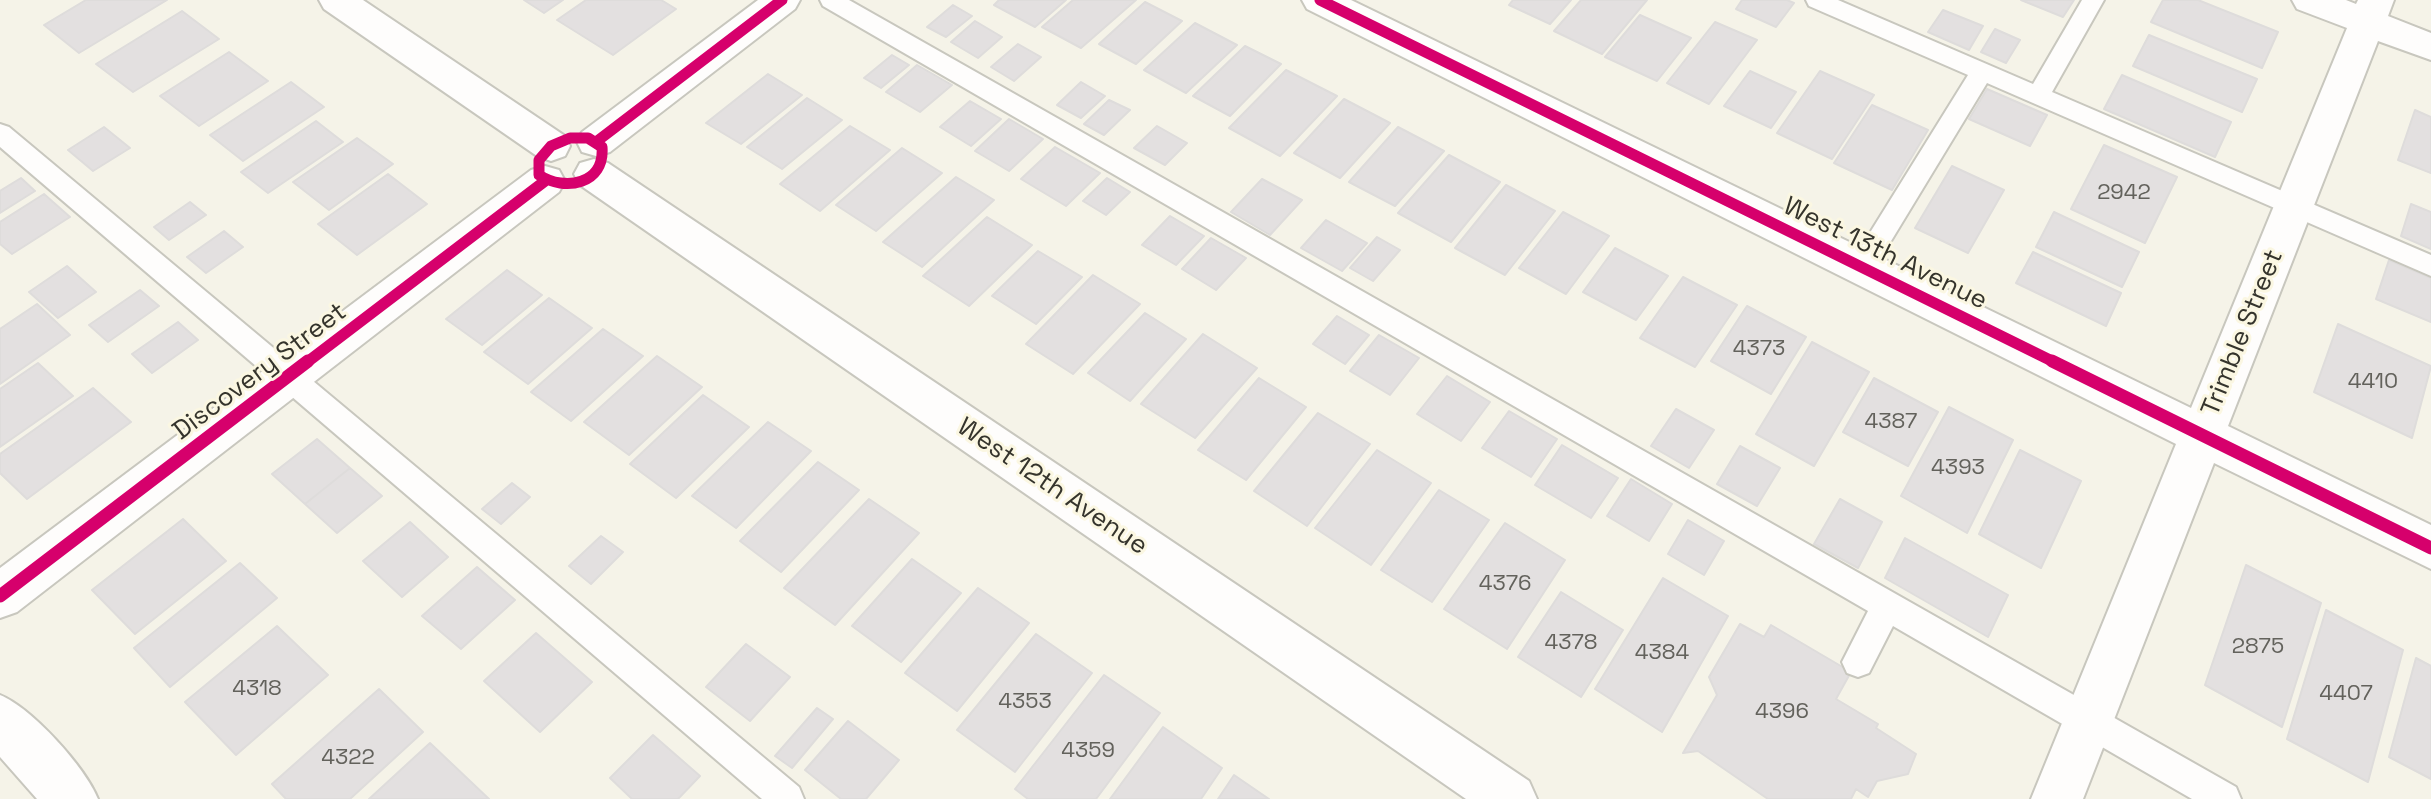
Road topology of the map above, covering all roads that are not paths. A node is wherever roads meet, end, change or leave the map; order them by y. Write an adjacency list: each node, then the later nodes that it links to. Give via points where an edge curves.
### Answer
1 (337, 0): 14 (street)
2 (782, 0): 13 (street)
3 (831, 0): 22 (lane)
4 (1320, 0): 17 (street, West 13th Avenue)
5 (1817, 0): 10 (lane)
6 (2093, 0): 11 (lane)
7 (2310, 0): 8 (street)
8 (2372, 11): 9 (street); 15 (street, Trimble Street)
9 (2431, 47)
10 (1982, 72): 11 (lane); 17 (lane)
11 (2038, 96): 15 (lane)
12 (0, 133): 18 (lane)
13 (595, 158): 14 (street, via 570,138); 28 (street, West 12th Avenue)
14 (548, 163): 18 (street, Discovery Street)
15 (2293, 206): 16 (lane); 19 (street, Trimble Street)
16 (2431, 266)
17 (1862, 267): 19 (street, West 13th Avenue)
18 (289, 379): 21 (street, Discovery Street); 27 (lane)
19 (2203, 435): 20 (street, West 13th Avenue); 25 (street, Trimble Street)
20 (2431, 548)
21 (0, 596)
22 (1887, 606): 23 (lane); 25 (lane)
23 (1858, 662)
24 (0, 720): 26 (street)
25 (2088, 721): 29 (street, Trimble Street); 30 (lane)
26 (72, 799)
27 (787, 799)
28 (1511, 799)
29 (2057, 799)
30 (2224, 799)

